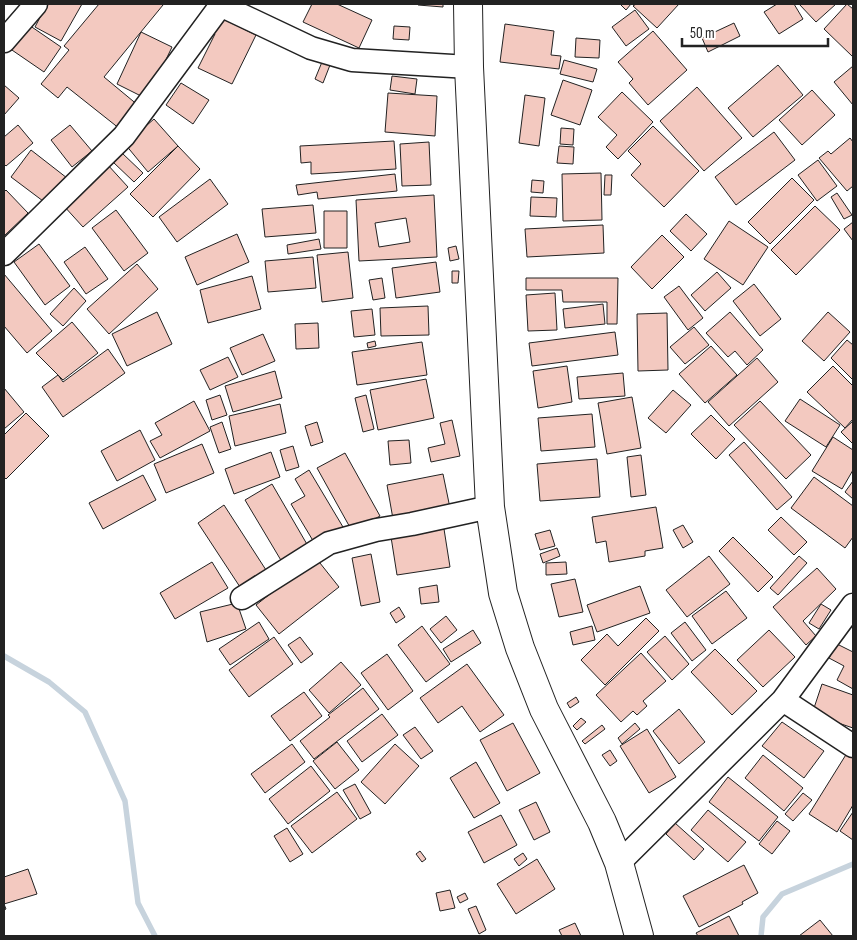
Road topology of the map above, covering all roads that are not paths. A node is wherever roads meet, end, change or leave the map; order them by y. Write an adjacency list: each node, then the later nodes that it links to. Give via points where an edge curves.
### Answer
1 (36, 4): 4 (street)
2 (220, 4): 5 (street, via 311,48 352,60); 6 (street, via 124,136)
3 (468, 4): 5 (main road)
4 (4, 41)
5 (469, 67): 7 (main road)
6 (4, 254)
7 (490, 507): 8 (street, via 376,530 330,543); 12 (main road, via 503,593 520,648 544,709 602,822)
8 (242, 598)
9 (853, 605): 10 (street)
10 (783, 700): 11 (street); 12 (street)
11 (853, 746)
12 (619, 863): 13 (main road)
13 (639, 936)

